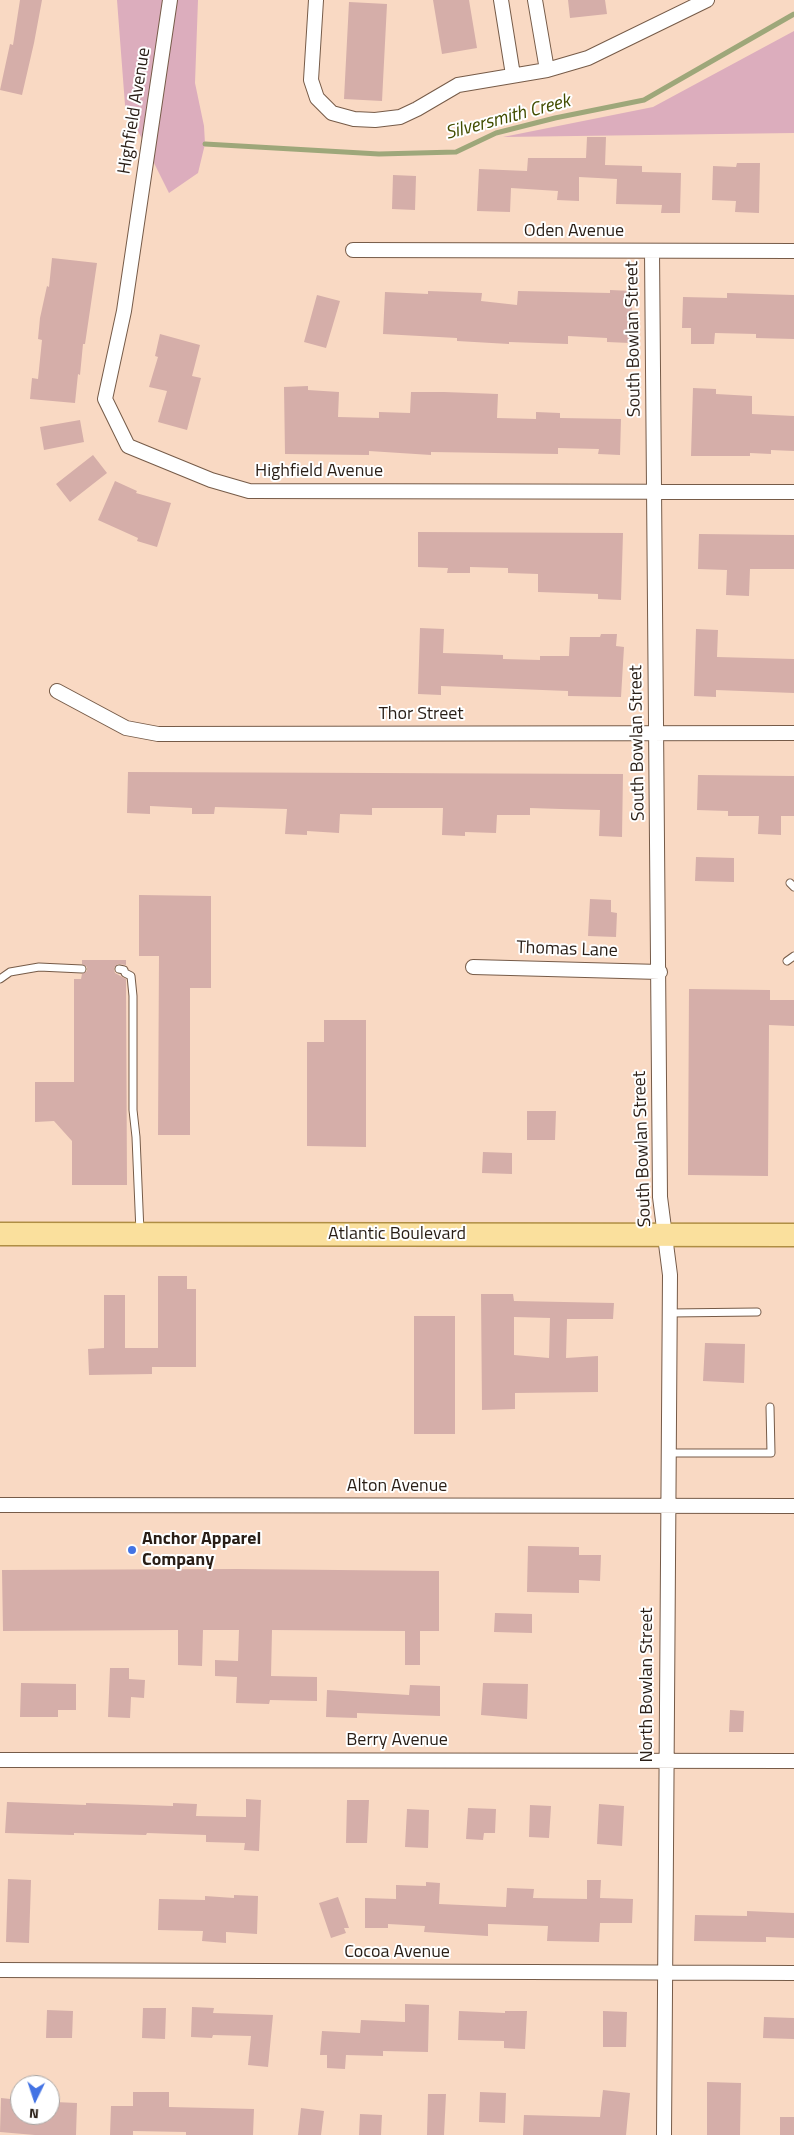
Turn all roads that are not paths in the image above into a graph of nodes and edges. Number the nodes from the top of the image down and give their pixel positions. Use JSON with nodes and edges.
{"nodes":[{"id":1,"x":170,"y":0,"type":"edge"},
{"id":2,"x":316,"y":0,"type":"edge"},
{"id":3,"x":502,"y":0,"type":"edge"},
{"id":4,"x":535,"y":0,"type":"edge"},
{"id":5,"x":707,"y":0,"type":"edge"},
{"id":6,"x":547,"y":70,"type":"junction"},
{"id":7,"x":513,"y":75,"type":"junction"},
{"id":8,"x":353,"y":250,"type":"dead end"},
{"id":9,"x":652,"y":251,"type":"junction"},
{"id":10,"x":794,"y":251,"type":"edge"},
{"id":11,"x":655,"y":492,"type":"junction"},
{"id":12,"x":794,"y":492,"type":"edge"},
{"id":13,"x":57,"y":691,"type":"dead end"},
{"id":14,"x":656,"y":733,"type":"junction"},
{"id":15,"x":794,"y":733,"type":"edge"},
{"id":16,"x":794,"y":956,"type":"edge"},
{"id":17,"x":787,"y":961,"type":"dead end"},
{"id":18,"x":473,"y":967,"type":"dead end"},
{"id":19,"x":119,"y":968,"type":"dead end"},
{"id":20,"x":82,"y":970,"type":"dead end"},
{"id":21,"x":660,"y":972,"type":"junction"},
{"id":22,"x":0,"y":979,"type":"edge"},
{"id":23,"x":0,"y":1234,"type":"edge"},
{"id":24,"x":140,"y":1234,"type":"junction"},
{"id":25,"x":665,"y":1235,"type":"junction"},
{"id":26,"x":794,"y":1235,"type":"edge"},
{"id":27,"x":670,"y":1312,"type":"junction"},
{"id":28,"x":757,"y":1312,"type":"dead end"},
{"id":29,"x":770,"y":1407,"type":"dead end"},
{"id":30,"x":668,"y":1453,"type":"junction"},
{"id":31,"x":0,"y":1504,"type":"edge"},
{"id":32,"x":668,"y":1506,"type":"junction"},
{"id":33,"x":794,"y":1506,"type":"edge"},
{"id":34,"x":0,"y":1760,"type":"edge"},
{"id":35,"x":667,"y":1760,"type":"junction"},
{"id":36,"x":794,"y":1761,"type":"edge"},
{"id":37,"x":0,"y":1970,"type":"edge"},
{"id":38,"x":665,"y":1973,"type":"junction"},
{"id":39,"x":794,"y":1973,"type":"edge"},
{"id":40,"x":664,"y":2135,"type":"edge"}],
"edges":[{"from":1,"to":11,"type":"street","name":"Highfield Avenue"},
{"from":2,"to":7,"type":"street"},
{"from":3,"to":7,"type":"street"},
{"from":4,"to":6,"type":"street"},
{"from":5,"to":6,"type":"street"},
{"from":6,"to":7,"type":"street"},
{"from":8,"to":9,"type":"street","name":"Oden Avenue"},
{"from":9,"to":10,"type":"street","name":"Oden Avenue"},
{"from":9,"to":11,"type":"street","name":"South Bowlan Street"},
{"from":11,"to":12,"type":"street","name":"Highfield Avenue"},
{"from":11,"to":14,"type":"street","name":"South Bowlan Street"},
{"from":13,"to":14,"type":"street","name":"Thor Street"},
{"from":14,"to":15,"type":"street","name":"Thor Street"},
{"from":14,"to":21,"type":"street","name":"South Bowlan Street"},
{"from":16,"to":17,"type":"lane"},
{"from":18,"to":21,"type":"street","name":"Thomas Lane"},
{"from":19,"to":24,"type":"lane"},
{"from":20,"to":22,"type":"lane"},
{"from":21,"to":25,"type":"street","name":"South Bowlan Street"},
{"from":23,"to":24,"type":"main road","name":"Atlantic Boulevard"},
{"from":24,"to":25,"type":"main road","name":"Atlantic Boulevard"},
{"from":25,"to":26,"type":"main road","name":"Atlantic Boulevard"},
{"from":25,"to":27,"type":"street","name":"North Bowlan Street"},
{"from":27,"to":28,"type":"lane"},
{"from":27,"to":30,"type":"street","name":"North Bowlan Street"},
{"from":29,"to":30,"type":"lane"},
{"from":30,"to":32,"type":"street","name":"North Bowlan Street"},
{"from":31,"to":32,"type":"street","name":"Alton Avenue"},
{"from":32,"to":33,"type":"street","name":"Alton Avenue"},
{"from":32,"to":35,"type":"street","name":"North Bowlan Street"},
{"from":34,"to":35,"type":"street","name":"Berry Avenue"},
{"from":35,"to":36,"type":"street","name":"Berry Avenue"},
{"from":35,"to":38,"type":"street","name":"North Bowlan Street"},
{"from":37,"to":38,"type":"street","name":"Cocoa Avenue"},
{"from":38,"to":39,"type":"street","name":"Cocoa Avenue"},
{"from":38,"to":40,"type":"street","name":"North Bowlan Street"}]}
